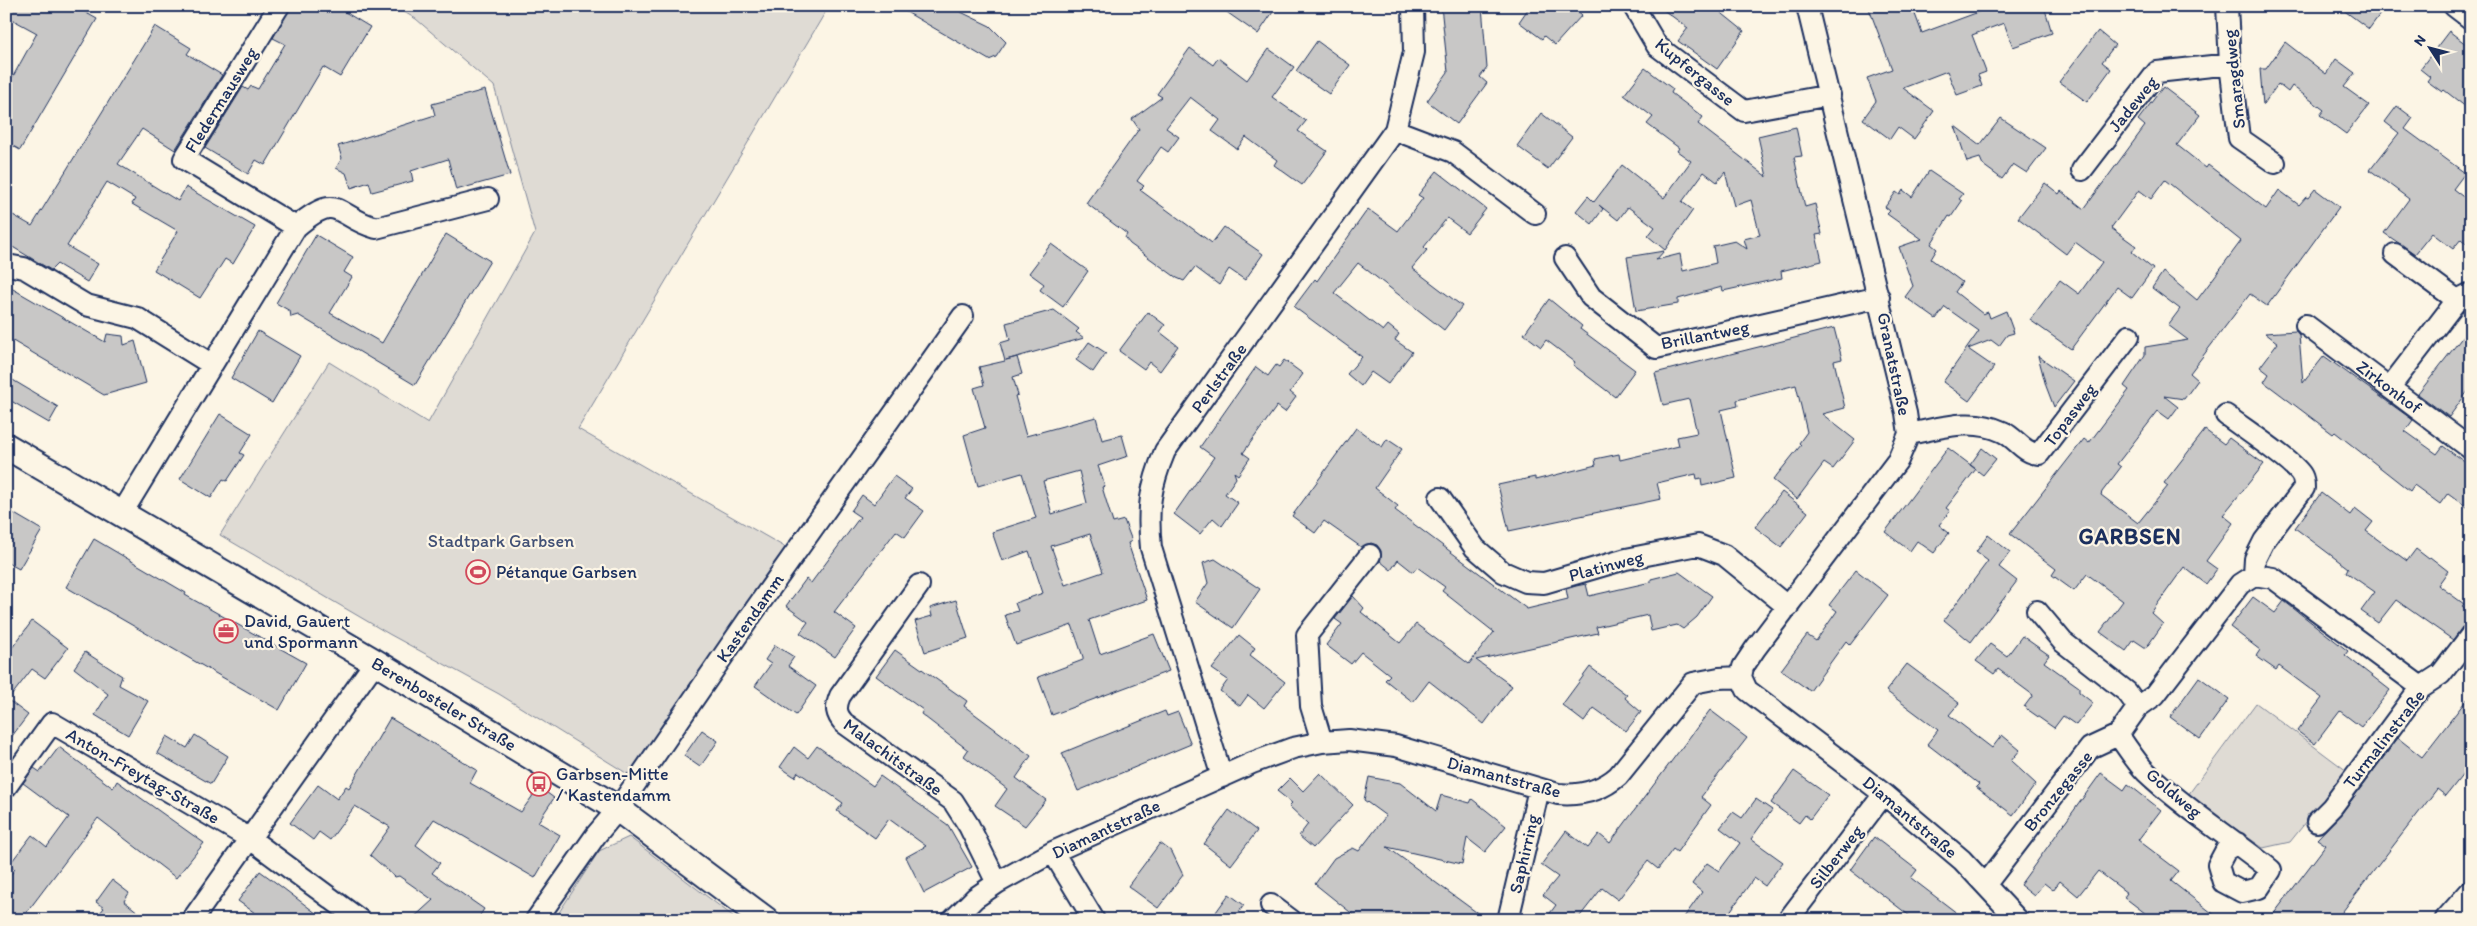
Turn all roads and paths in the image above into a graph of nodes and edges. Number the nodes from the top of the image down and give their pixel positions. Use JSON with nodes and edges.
{"nodes":[{"id":1,"x":279,"y":6,"type":"edge"},
{"id":2,"x":1412,"y":6,"type":"edge"},
{"id":3,"x":1807,"y":6,"type":"edge"},
{"id":4,"x":2227,"y":6,"type":"edge"},
{"id":5,"x":2454,"y":6,"type":"edge"},
{"id":6,"x":1634,"y":7,"type":"edge"},
{"id":7,"x":2471,"y":19,"type":"edge"},
{"id":8,"x":2230,"y":64,"type":"junction"},
{"id":9,"x":1830,"y":94,"type":"junction"},
{"id":10,"x":1395,"y":130,"type":"junction"},
{"id":11,"x":2275,"y":163,"type":"dead end"},
{"id":12,"x":2082,"y":170,"type":"dead end"},
{"id":13,"x":488,"y":199,"type":"dead end"},
{"id":14,"x":1535,"y":214,"type":"dead end"},
{"id":15,"x":296,"y":227,"type":"junction"},
{"id":16,"x":2395,"y":254,"type":"dead end"},
{"id":17,"x":1565,"y":258,"type":"dead end"},
{"id":18,"x":7,"y":265,"type":"edge"},
{"id":19,"x":2464,"y":296,"type":"edge"},
{"id":20,"x":1879,"y":297,"type":"junction"},
{"id":21,"x":963,"y":316,"type":"dead end"},
{"id":22,"x":2306,"y":326,"type":"dead end"},
{"id":23,"x":2129,"y":336,"type":"dead end"},
{"id":24,"x":211,"y":364,"type":"junction"},
{"id":25,"x":2390,"y":387,"type":"junction"},
{"id":26,"x":2226,"y":415,"type":"dead end"},
{"id":27,"x":1909,"y":434,"type":"junction"},
{"id":28,"x":6,"y":446,"type":"edge"},
{"id":29,"x":2471,"y":448,"type":"edge"},
{"id":30,"x":1440,"y":498,"type":"dead end"},
{"id":31,"x":122,"y":513,"type":"junction"},
{"id":32,"x":1370,"y":555,"type":"dead end"},
{"id":33,"x":2254,"y":575,"type":"junction"},
{"id":34,"x":919,"y":585,"type":"dead end"},
{"id":35,"x":1788,"y":607,"type":"junction"},
{"id":36,"x":2037,"y":610,"type":"dead end"},
{"id":37,"x":2471,"y":635,"type":"edge"},
{"id":38,"x":375,"y":662,"type":"junction"},
{"id":39,"x":1741,"y":677,"type":"junction"},
{"id":40,"x":2422,"y":687,"type":"junction"},
{"id":41,"x":2138,"y":707,"type":"junction"},
{"id":42,"x":2118,"y":735,"type":"junction"},
{"id":43,"x":1322,"y":742,"type":"junction"},
{"id":44,"x":1222,"y":777,"type":"junction"},
{"id":45,"x":6,"y":787,"type":"edge"},
{"id":46,"x":1539,"y":789,"type":"junction"},
{"id":47,"x":1884,"y":794,"type":"junction"},
{"id":48,"x":618,"y":810,"type":"junction"},
{"id":49,"x":2317,"y":822,"type":"dead end"},
{"id":50,"x":250,"y":838,"type":"junction"},
{"id":51,"x":2237,"y":843,"type":"dead end"},
{"id":52,"x":1053,"y":852,"type":"junction"},
{"id":53,"x":997,"y":882,"type":"junction"},
{"id":54,"x":1986,"y":884,"type":"junction"},
{"id":55,"x":2471,"y":894,"type":"edge"},
{"id":56,"x":1271,"y":905,"type":"dead end"},
{"id":57,"x":192,"y":920,"type":"edge"},
{"id":58,"x":360,"y":920,"type":"edge"},
{"id":59,"x":536,"y":920,"type":"edge"},
{"id":60,"x":766,"y":920,"type":"edge"},
{"id":61,"x":953,"y":920,"type":"edge"},
{"id":62,"x":1094,"y":920,"type":"edge"},
{"id":63,"x":1291,"y":920,"type":"edge"},
{"id":64,"x":1508,"y":920,"type":"edge"},
{"id":65,"x":1788,"y":920,"type":"edge"},
{"id":66,"x":2018,"y":920,"type":"edge"},
{"id":67,"x":2448,"y":920,"type":"edge"}],
"edges":[{"from":1,"to":15,"type":"street","name":"Fledermausweg"},
{"from":2,"to":10,"type":"street","name":"Perlstraße"},
{"from":3,"to":9,"type":"street","name":"Granatstraße"},
{"from":4,"to":8,"type":"street","name":"Smaragdweg"},
{"from":5,"to":7,"type":"street"},
{"from":6,"to":9,"type":"street","name":"Kupfergasse"},
{"from":8,"to":11,"type":"street","name":"Smaragdweg"},
{"from":8,"to":12,"type":"street","name":"Jadeweg"},
{"from":9,"to":20,"type":"street","name":"Granatstraße"},
{"from":10,"to":14,"type":"street"},
{"from":10,"to":44,"type":"street","name":"Perlstraße"},
{"from":13,"to":15,"type":"street"},
{"from":15,"to":24,"type":"street"},
{"from":16,"to":19,"type":"street"},
{"from":17,"to":20,"type":"street","name":"Brillantweg"},
{"from":18,"to":24,"type":"street"},
{"from":19,"to":25,"type":"street"},
{"from":20,"to":27,"type":"street","name":"Granatstraße"},
{"from":21,"to":48,"type":"street","name":"Kastendamm"},
{"from":22,"to":25,"type":"street","name":"Zirkonhof"},
{"from":23,"to":27,"type":"street","name":"Topasweg"},
{"from":24,"to":31,"type":"street"},
{"from":25,"to":29,"type":"street","name":"Zirkonhof"},
{"from":26,"to":33,"type":"street"},
{"from":27,"to":35,"type":"street","name":"Granatstraße"},
{"from":28,"to":31,"type":"street","name":"Berenbosteler Straße"},
{"from":30,"to":35,"type":"street","name":"Platinweg"},
{"from":31,"to":38,"type":"street","name":"Berenbosteler Straße"},
{"from":32,"to":43,"type":"street"},
{"from":33,"to":40,"type":"street"},
{"from":33,"to":41,"type":"street","name":"Bronzegasse"},
{"from":34,"to":53,"type":"street","name":"Malachitstraße"},
{"from":35,"to":39,"type":"street","name":"Granatstraße"},
{"from":36,"to":41,"type":"street"},
{"from":37,"to":40,"type":"street","name":"Turmalinstraße"},
{"from":38,"to":48,"type":"street","name":"Berenbosteler Straße"},
{"from":38,"to":50,"type":"street"},
{"from":39,"to":46,"type":"street","name":"Diamantstraße"},
{"from":39,"to":47,"type":"street","name":"Diamantstraße"},
{"from":40,"to":49,"type":"street","name":"Turmalinstraße"},
{"from":41,"to":42,"type":"street","name":"Bronzegasse"},
{"from":42,"to":51,"type":"street","name":"Goldweg"},
{"from":42,"to":54,"type":"street","name":"Bronzegasse"},
{"from":43,"to":44,"type":"street","name":"Diamantstraße"},
{"from":43,"to":46,"type":"street","name":"Diamantstraße"},
{"from":44,"to":52,"type":"street","name":"Diamantstraße"},
{"from":45,"to":50,"type":"street","name":"Anton-Freytag-Straße"},
{"from":46,"to":64,"type":"street","name":"Saphirring"},
{"from":47,"to":54,"type":"street","name":"Diamantstraße"},
{"from":47,"to":65,"type":"street","name":"Silberweg"},
{"from":48,"to":59,"type":"street","name":"Kastendamm"},
{"from":48,"to":60,"type":"street","name":"Berenbosteler Straße"},
{"from":50,"to":57,"type":"street"},
{"from":50,"to":58,"type":"street","name":"Anton-Freytag-Straße"},
{"from":52,"to":53,"type":"street","name":"Diamantstraße"},
{"from":52,"to":62,"type":"street"},
{"from":53,"to":61,"type":"street","name":"Diamantstraße"},
{"from":54,"to":66,"type":"street","name":"Diamantstraße"},
{"from":55,"to":67,"type":"street"},
{"from":56,"to":63,"type":"street"}]}
